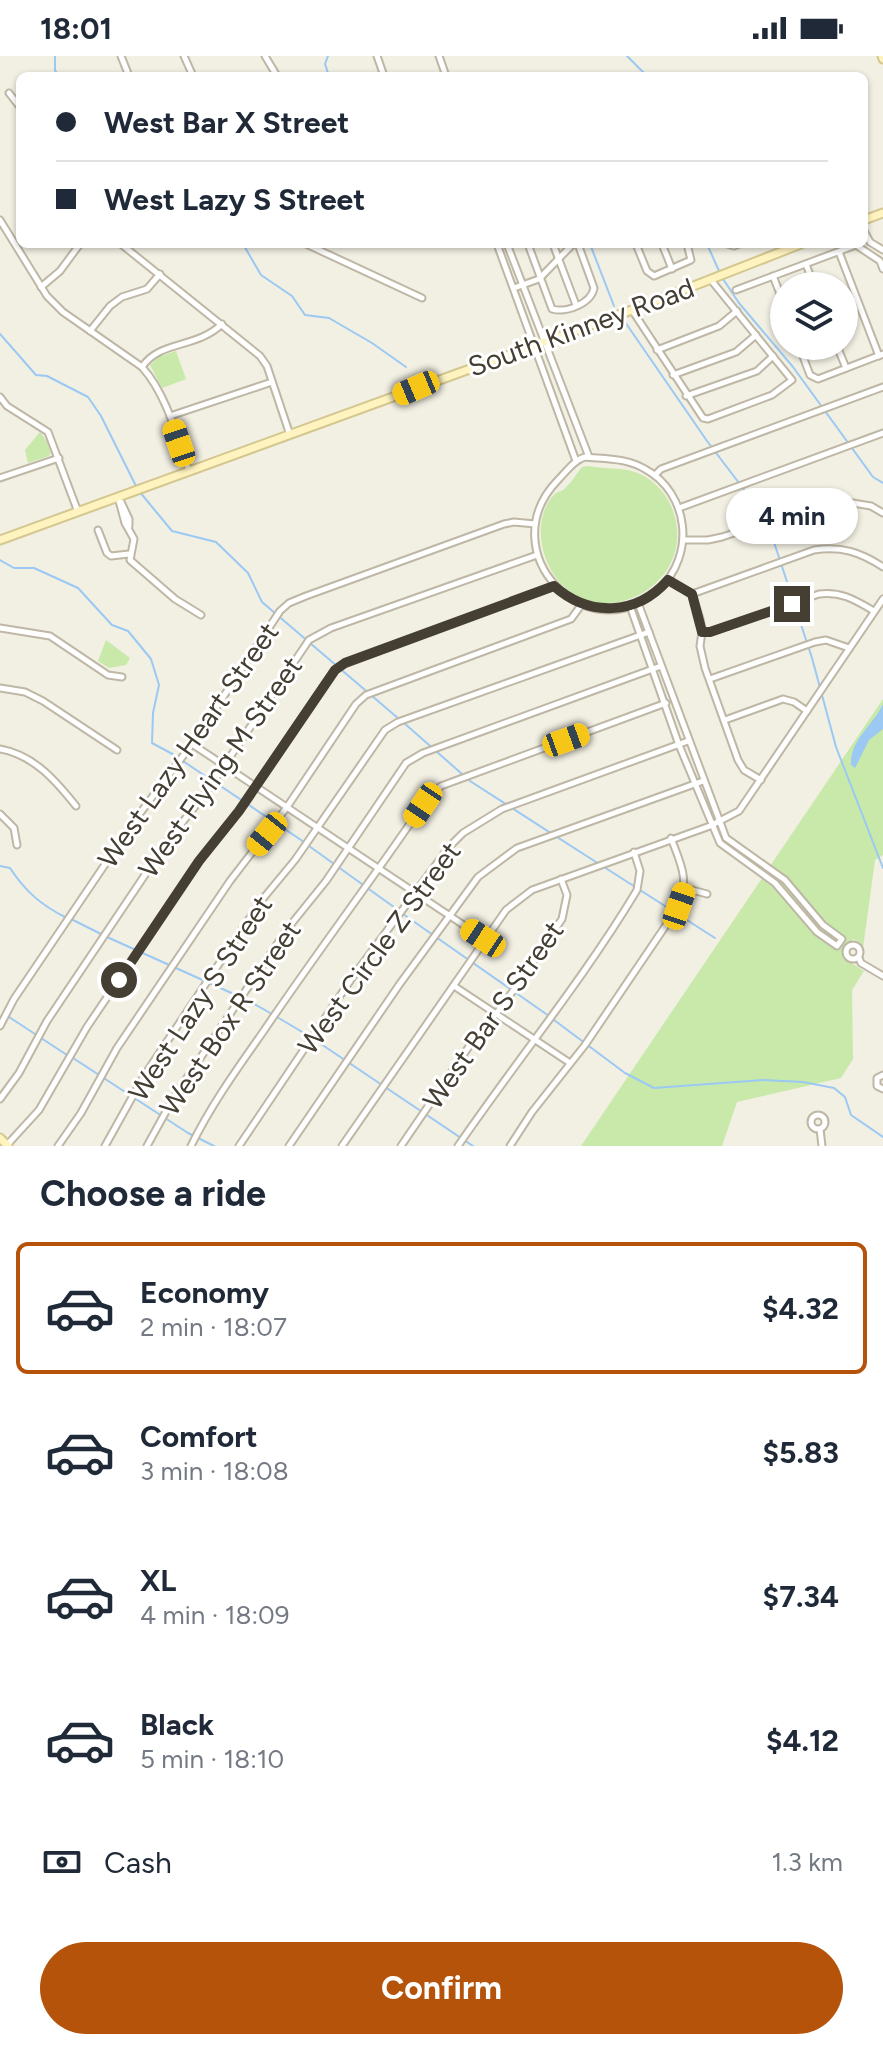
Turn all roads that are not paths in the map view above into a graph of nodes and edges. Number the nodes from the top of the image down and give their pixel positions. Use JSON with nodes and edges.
{"nodes":[{"id":1,"x":9,"y":93,"type":"dead end"},
{"id":2,"x":16,"y":102,"type":"edge"},
{"id":3,"x":0,"y":220,"type":"edge"},
{"id":4,"x":16,"y":246,"type":"edge"},
{"id":5,"x":17,"y":248,"type":"edge"},
{"id":6,"x":77,"y":248,"type":"edge"},
{"id":7,"x":126,"y":248,"type":"edge"},
{"id":8,"x":315,"y":248,"type":"edge"},
{"id":9,"x":499,"y":248,"type":"edge"},
{"id":10,"x":509,"y":248,"type":"edge"},
{"id":11,"x":529,"y":248,"type":"edge"},
{"id":12,"x":555,"y":248,"type":"edge"},
{"id":13,"x":571,"y":248,"type":"edge"},
{"id":14,"x":578,"y":248,"type":"edge"},
{"id":15,"x":638,"y":248,"type":"edge"},
{"id":16,"x":664,"y":248,"type":"edge"},
{"id":17,"x":688,"y":248,"type":"edge"},
{"id":18,"x":791,"y":248,"type":"edge"},
{"id":19,"x":849,"y":248,"type":"edge"},
{"id":20,"x":860,"y":248,"type":"edge"},
{"id":21,"x":839,"y":252,"type":"junction"},
{"id":22,"x":559,"y":259,"type":"junction"},
{"id":23,"x":806,"y":264,"type":"junction"},
{"id":24,"x":672,"y":269,"type":"junction"},
{"id":25,"x":883,"y":269,"type":"edge"},
{"id":26,"x":784,"y":272,"type":"edge"},
{"id":27,"x":809,"y":272,"type":"edge"},
{"id":28,"x":160,"y":274,"type":"junction"},
{"id":29,"x":770,"y":277,"type":"edge"},
{"id":30,"x":539,"y":279,"type":"junction"},
{"id":31,"x":711,"y":279,"type":"junction"},
{"id":32,"x":523,"y":285,"type":"junction"},
{"id":33,"x":41,"y":287,"type":"junction"},
{"id":34,"x":514,"y":288,"type":"junction"},
{"id":35,"x":736,"y":290,"type":"dead end"},
{"id":36,"x":422,"y":298,"type":"dead end"},
{"id":37,"x":576,"y":305,"type":"junction"},
{"id":38,"x":632,"y":310,"type":"junction"},
{"id":39,"x":737,"y":311,"type":"junction"},
{"id":40,"x":222,"y":324,"type":"junction"},
{"id":41,"x":90,"y":331,"type":"junction"},
{"id":42,"x":756,"y":335,"type":"junction"},
{"id":43,"x":540,"y":342,"type":"junction"},
{"id":44,"x":657,"y":350,"type":"junction"},
{"id":45,"x":770,"y":352,"type":"edge"},
{"id":46,"x":881,"y":355,"type":"edge"},
{"id":47,"x":770,"y":359,"type":"edge"},
{"id":48,"x":776,"y":360,"type":"edge"},
{"id":49,"x":805,"y":360,"type":"edge"},
{"id":50,"x":843,"y":360,"type":"edge"},
{"id":51,"x":142,"y":367,"type":"junction"},
{"id":52,"x":846,"y":368,"type":"junction"},
{"id":53,"x":673,"y":375,"type":"junction"},
{"id":54,"x":272,"y":382,"type":"junction"},
{"id":55,"x":883,"y":387,"type":"edge"},
{"id":56,"x":686,"y":396,"type":"junction"},
{"id":57,"x":0,"y":397,"type":"edge"},
{"id":58,"x":170,"y":416,"type":"junction"},
{"id":59,"x":881,"y":434,"type":"edge"},
{"id":60,"x":290,"y":435,"type":"junction"},
{"id":61,"x":883,"y":442,"type":"edge"},
{"id":62,"x":589,"y":457,"type":"junction"},
{"id":63,"x":59,"y":458,"type":"junction"},
{"id":64,"x":576,"y":461,"type":"junction"},
{"id":65,"x":189,"y":471,"type":"junction"},
{"id":66,"x":655,"y":475,"type":"junction"},
{"id":67,"x":0,"y":478,"type":"edge"},
{"id":68,"x":118,"y":497,"type":"junction"},
{"id":69,"x":679,"y":508,"type":"junction"},
{"id":70,"x":78,"y":512,"type":"junction"},
{"id":71,"x":883,"y":513,"type":"edge"},
{"id":72,"x":535,"y":524,"type":"junction"},
{"id":73,"x":98,"y":530,"type":"dead end"},
{"id":74,"x":0,"y":540,"type":"edge"},
{"id":75,"x":683,"y":540,"type":"junction"},
{"id":76,"x":129,"y":554,"type":"junction"},
{"id":77,"x":537,"y":555,"type":"junction"},
{"id":78,"x":883,"y":567,"type":"edge"},
{"id":79,"x":668,"y":580,"type":"junction"},
{"id":80,"x":554,"y":586,"type":"junction"},
{"id":81,"x":692,"y":594,"type":"junction"},
{"id":82,"x":883,"y":599,"type":"edge"},
{"id":83,"x":638,"y":603,"type":"junction"},
{"id":84,"x":582,"y":604,"type":"junction"},
{"id":85,"x":630,"y":606,"type":"junction"},
{"id":86,"x":874,"y":611,"type":"junction"},
{"id":87,"x":201,"y":615,"type":"dead end"},
{"id":88,"x":0,"y":628,"type":"edge"},
{"id":89,"x":649,"y":632,"type":"junction"},
{"id":90,"x":702,"y":632,"type":"junction"},
{"id":91,"x":640,"y":635,"type":"junction"},
{"id":92,"x":850,"y":648,"type":"junction"},
{"id":93,"x":661,"y":666,"type":"junction"},
{"id":94,"x":653,"y":670,"type":"junction"},
{"id":95,"x":122,"y":677,"type":"dead end"},
{"id":96,"x":710,"y":679,"type":"junction"},
{"id":97,"x":0,"y":688,"type":"edge"},
{"id":98,"x":673,"y":701,"type":"junction"},
{"id":99,"x":665,"y":703,"type":"junction"},
{"id":100,"x":807,"y":711,"type":"junction"},
{"id":101,"x":725,"y":720,"type":"junction"},
{"id":102,"x":688,"y":741,"type":"junction"},
{"id":103,"x":192,"y":744,"type":"junction"},
{"id":104,"x":679,"y":745,"type":"junction"},
{"id":105,"x":0,"y":749,"type":"edge"},
{"id":106,"x":117,"y":750,"type":"dead end"},
{"id":107,"x":225,"y":765,"type":"junction"},
{"id":108,"x":761,"y":780,"type":"junction"},
{"id":109,"x":703,"y":781,"type":"junction"},
{"id":110,"x":694,"y":784,"type":"junction"},
{"id":111,"x":256,"y":786,"type":"junction"},
{"id":112,"x":76,"y":806,"type":"dead end"},
{"id":113,"x":287,"y":807,"type":"junction"},
{"id":114,"x":0,"y":814,"type":"edge"},
{"id":115,"x":719,"y":822,"type":"junction"},
{"id":116,"x":710,"y":826,"type":"junction"},
{"id":117,"x":318,"y":828,"type":"junction"},
{"id":118,"x":671,"y":838,"type":"junction"},
{"id":119,"x":17,"y":845,"type":"dead end"},
{"id":120,"x":349,"y":848,"type":"junction"},
{"id":121,"x":634,"y":852,"type":"junction"},
{"id":122,"x":759,"y":861,"type":"junction"},
{"id":123,"x":380,"y":869,"type":"junction"},
{"id":124,"x":754,"y":869,"type":"junction"},
{"id":125,"x":561,"y":879,"type":"junction"},
{"id":126,"x":685,"y":888,"type":"junction"},
{"id":127,"x":794,"y":891,"type":"junction"},
{"id":128,"x":416,"y":893,"type":"junction"},
{"id":129,"x":707,"y":894,"type":"dead end"},
{"id":130,"x":787,"y":897,"type":"junction"},
{"id":131,"x":809,"y":909,"type":"junction"},
{"id":132,"x":802,"y":915,"type":"junction"},
{"id":133,"x":449,"y":916,"type":"junction"},
{"id":134,"x":486,"y":940,"type":"junction"},
{"id":135,"x":859,"y":957,"type":"dead end"},
{"id":136,"x":883,"y":976,"type":"edge"},
{"id":137,"x":454,"y":986,"type":"junction"},
{"id":138,"x":495,"y":1014,"type":"junction"},
{"id":139,"x":0,"y":1026,"type":"edge"},
{"id":140,"x":536,"y":1041,"type":"junction"},
{"id":141,"x":570,"y":1063,"type":"junction"},
{"id":142,"x":883,"y":1075,"type":"edge"},
{"id":143,"x":883,"y":1089,"type":"edge"},
{"id":144,"x":0,"y":1099,"type":"edge"},
{"id":145,"x":820,"y":1129,"type":"dead end"},
{"id":146,"x":0,"y":1138,"type":"edge"},
{"id":147,"x":7,"y":1146,"type":"edge"},
{"id":148,"x":58,"y":1146,"type":"edge"},
{"id":149,"x":105,"y":1146,"type":"edge"},
{"id":150,"x":147,"y":1146,"type":"edge"},
{"id":151,"x":191,"y":1146,"type":"edge"},
{"id":152,"x":239,"y":1146,"type":"edge"},
{"id":153,"x":289,"y":1146,"type":"edge"},
{"id":154,"x":342,"y":1146,"type":"edge"},
{"id":155,"x":401,"y":1146,"type":"edge"},
{"id":156,"x":458,"y":1146,"type":"edge"},
{"id":157,"x":510,"y":1146,"type":"edge"},
{"id":158,"x":822,"y":1146,"type":"edge"}],
"edges":[{"from":1,"to":2,"type":"street"},
{"from":3,"to":4,"type":"street"},
{"from":5,"to":33,"type":"street"},
{"from":6,"to":33,"type":"street"},
{"from":7,"to":28,"type":"street"},
{"from":8,"to":36,"type":"street"},
{"from":9,"to":34,"type":"street"},
{"from":10,"to":32,"type":"street"},
{"from":11,"to":30,"type":"street"},
{"from":12,"to":22,"type":"street"},
{"from":13,"to":22,"type":"street"},
{"from":14,"to":37,"type":"street"},
{"from":15,"to":24,"type":"street"},
{"from":16,"to":24,"type":"street"},
{"from":17,"to":24,"type":"street"},
{"from":18,"to":31,"type":"main road","name":"South Kinney Road"},
{"from":19,"to":21,"type":"street"},
{"from":20,"to":25,"type":"street"},
{"from":21,"to":23,"type":"street"},
{"from":21,"to":46,"type":"street"},
{"from":22,"to":30,"type":"street"},
{"from":22,"to":37,"type":"street"},
{"from":23,"to":26,"type":"street"},
{"from":23,"to":27,"type":"street"},
{"from":28,"to":40,"type":"street"},
{"from":28,"to":41,"type":"street"},
{"from":29,"to":35,"type":"street"},
{"from":30,"to":32,"type":"street"},
{"from":30,"to":37,"type":"street"},
{"from":31,"to":38,"type":"main road","name":"South Kinney Road"},
{"from":31,"to":39,"type":"street"},
{"from":32,"to":34,"type":"street"},
{"from":32,"to":43,"type":"street"},
{"from":33,"to":41,"type":"street"},
{"from":34,"to":43,"type":"street"},
{"from":38,"to":43,"type":"main road","name":"South Kinney Road"},
{"from":38,"to":44,"type":"street"},
{"from":39,"to":42,"type":"street"},
{"from":39,"to":44,"type":"street"},
{"from":40,"to":51,"type":"street"},
{"from":40,"to":54,"type":"street"},
{"from":41,"to":51,"type":"street"},
{"from":42,"to":45,"type":"street"},
{"from":42,"to":53,"type":"street"},
{"from":43,"to":60,"type":"main road","name":"South Kinney Road"},
{"from":43,"to":62,"type":"street"},
{"from":43,"to":64,"type":"street"},
{"from":44,"to":53,"type":"street"},
{"from":46,"to":52,"type":"street"},
{"from":47,"to":56,"type":"street"},
{"from":48,"to":56,"type":"street"},
{"from":49,"to":52,"type":"street"},
{"from":50,"to":52,"type":"street"},
{"from":51,"to":58,"type":"street"},
{"from":53,"to":56,"type":"street"},
{"from":54,"to":58,"type":"street"},
{"from":54,"to":60,"type":"street"},
{"from":55,"to":66,"type":"street"},
{"from":57,"to":63,"type":"street"},
{"from":58,"to":65,"type":"street"},
{"from":59,"to":61,"type":"street"},
{"from":59,"to":69,"type":"street"},
{"from":60,"to":65,"type":"main road","name":"South Kinney Road"},
{"from":62,"to":64,"type":"street"},
{"from":62,"to":66,"type":"street"},
{"from":63,"to":67,"type":"street"},
{"from":63,"to":70,"type":"street"},
{"from":64,"to":72,"type":"street"},
{"from":65,"to":68,"type":"main road","name":"South Kinney Road"},
{"from":66,"to":69,"type":"street"},
{"from":68,"to":70,"type":"main road","name":"South Kinney Road"},
{"from":68,"to":76,"type":"street"},
{"from":69,"to":75,"type":"street"},
{"from":70,"to":74,"type":"main road","name":"South Kinney Road"},
{"from":71,"to":75,"type":"street"},
{"from":72,"to":77,"type":"street"},
{"from":72,"to":103,"type":"street","name":"West Lazy Heart Street"},
{"from":73,"to":76,"type":"street"},
{"from":75,"to":79,"type":"street"},
{"from":76,"to":87,"type":"street"},
{"from":77,"to":80,"type":"street"},
{"from":77,"to":107,"type":"street","name":"West Flying M Street"},
{"from":78,"to":81,"type":"street"},
{"from":79,"to":81,"type":"street"},
{"from":79,"to":83,"type":"street"},
{"from":80,"to":84,"type":"street"},
{"from":80,"to":111,"type":"street"},
{"from":81,"to":90,"type":"street"},
{"from":82,"to":86,"type":"street"},
{"from":83,"to":85,"type":"street"},
{"from":83,"to":89,"type":"street"},
{"from":84,"to":85,"type":"street"},
{"from":84,"to":113,"type":"street"},
{"from":85,"to":91,"type":"street"},
{"from":86,"to":90,"type":"street"},
{"from":86,"to":92,"type":"street"},
{"from":88,"to":95,"type":"street"},
{"from":89,"to":91,"type":"street","name":"West Lazy S Street"},
{"from":89,"to":93,"type":"street"},
{"from":90,"to":96,"type":"street"},
{"from":91,"to":94,"type":"street"},
{"from":91,"to":117,"type":"street","name":"West Lazy S Street"},
{"from":92,"to":96,"type":"street"},
{"from":92,"to":100,"type":"street"},
{"from":93,"to":94,"type":"street","name":"West Box R Street"},
{"from":93,"to":98,"type":"street"},
{"from":94,"to":99,"type":"street"},
{"from":94,"to":120,"type":"street","name":"West Box R Street"},
{"from":96,"to":101,"type":"street"},
{"from":97,"to":106,"type":"street"},
{"from":98,"to":99,"type":"street"},
{"from":98,"to":102,"type":"street"},
{"from":99,"to":104,"type":"street"},
{"from":99,"to":123,"type":"street"},
{"from":100,"to":101,"type":"street"},
{"from":100,"to":108,"type":"street"},
{"from":101,"to":108,"type":"street"},
{"from":102,"to":104,"type":"street","name":"West Circle Z Street"},
{"from":102,"to":109,"type":"street"},
{"from":103,"to":107,"type":"street"},
{"from":103,"to":139,"type":"street","name":"West Lazy Heart Street"},
{"from":104,"to":110,"type":"street"},
{"from":104,"to":128,"type":"street","name":"West Circle Z Street"},
{"from":105,"to":112,"type":"street"},
{"from":107,"to":111,"type":"street"},
{"from":107,"to":144,"type":"street","name":"West Flying M Street"},
{"from":108,"to":115,"type":"street"},
{"from":109,"to":110,"type":"street"},
{"from":109,"to":115,"type":"street"},
{"from":110,"to":116,"type":"street"},
{"from":110,"to":133,"type":"street"},
{"from":111,"to":113,"type":"street"},
{"from":111,"to":147,"type":"street"},
{"from":113,"to":117,"type":"street"},
{"from":113,"to":148,"type":"street"},
{"from":114,"to":119,"type":"street"},
{"from":115,"to":116,"type":"street"},
{"from":115,"to":122,"type":"street"},
{"from":116,"to":118,"type":"street"},
{"from":116,"to":124,"type":"street"},
{"from":117,"to":120,"type":"street"},
{"from":117,"to":149,"type":"street","name":"West Lazy S Street"},
{"from":118,"to":121,"type":"street"},
{"from":118,"to":126,"type":"street"},
{"from":120,"to":123,"type":"street"},
{"from":120,"to":150,"type":"street","name":"West Box R Street"},
{"from":121,"to":125,"type":"street"},
{"from":121,"to":140,"type":"street"},
{"from":122,"to":124,"type":"street"},
{"from":122,"to":127,"type":"street"},
{"from":123,"to":128,"type":"street"},
{"from":123,"to":151,"type":"street"},
{"from":124,"to":130,"type":"street"},
{"from":125,"to":134,"type":"street"},
{"from":125,"to":138,"type":"street","name":"West Bar S Street"},
{"from":126,"to":129,"type":"street"},
{"from":126,"to":141,"type":"street"},
{"from":127,"to":130,"type":"street"},
{"from":127,"to":131,"type":"street"},
{"from":128,"to":133,"type":"street"},
{"from":128,"to":152,"type":"street","name":"West Circle Z Street"},
{"from":130,"to":132,"type":"street"},
{"from":131,"to":132,"type":"street"},
{"from":131,"to":132,"type":"street"},
{"from":133,"to":134,"type":"street"},
{"from":133,"to":153,"type":"street"},
{"from":134,"to":137,"type":"street"},
{"from":135,"to":136,"type":"street"},
{"from":137,"to":138,"type":"street"},
{"from":137,"to":154,"type":"street"},
{"from":138,"to":140,"type":"street"},
{"from":138,"to":155,"type":"street","name":"West Bar S Street"},
{"from":140,"to":141,"type":"street"},
{"from":140,"to":156,"type":"street"},
{"from":141,"to":157,"type":"street"},
{"from":142,"to":143,"type":"street"},
{"from":145,"to":158,"type":"street"},
{"from":146,"to":147,"type":"main road"}]}
